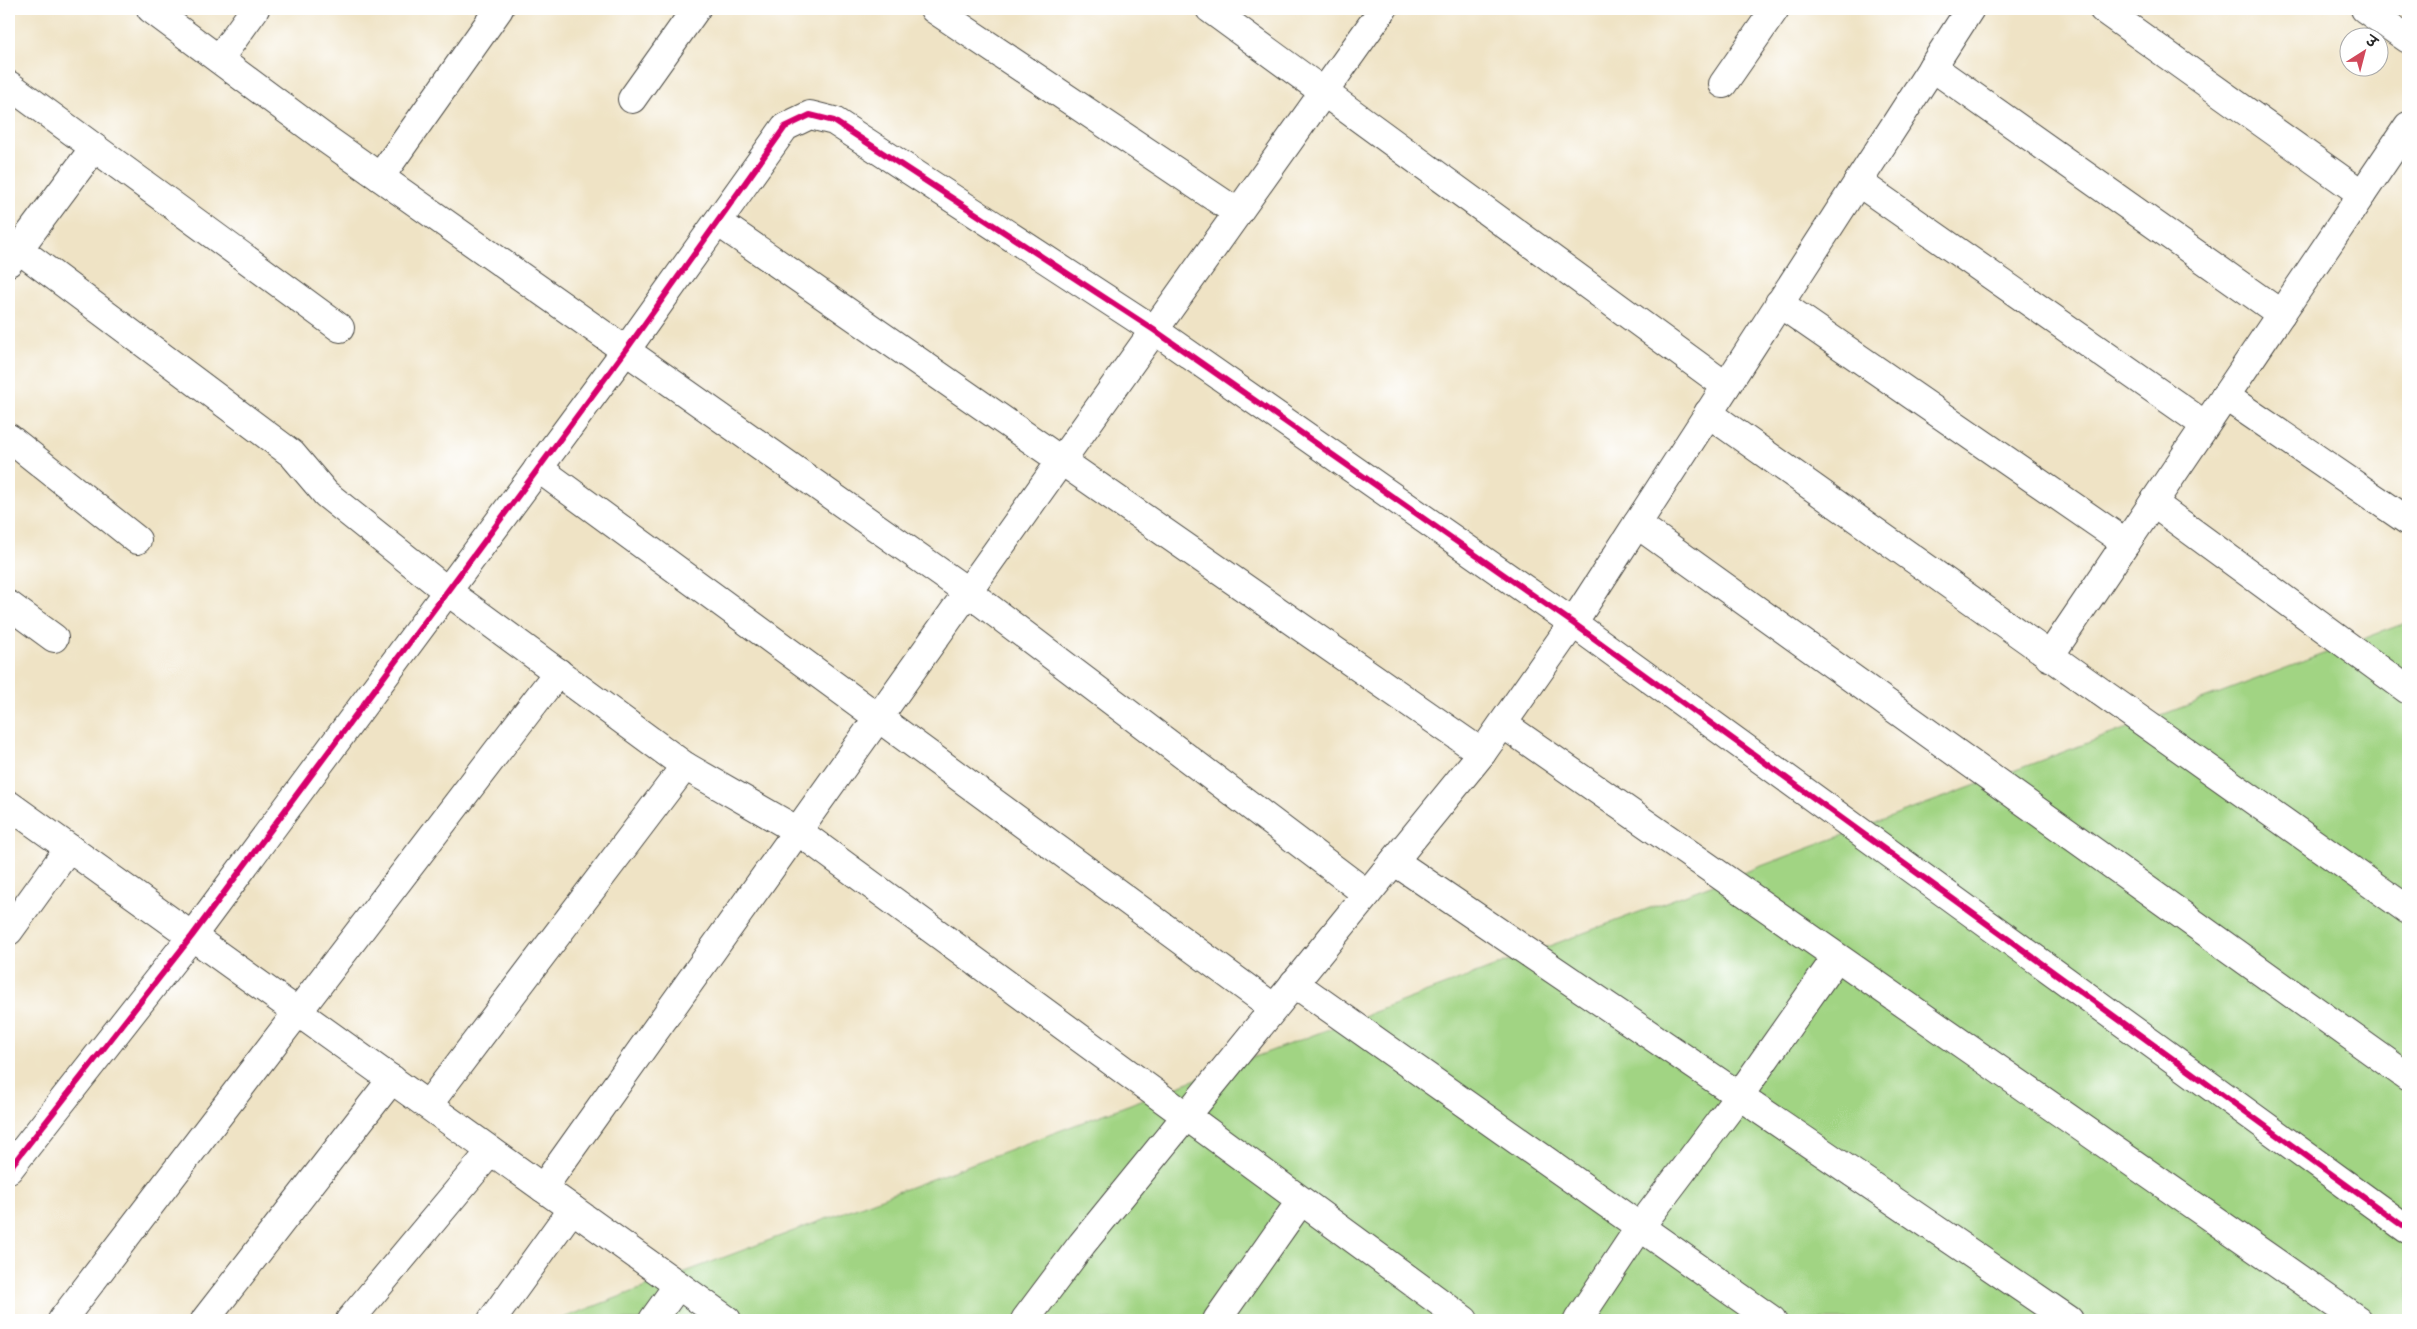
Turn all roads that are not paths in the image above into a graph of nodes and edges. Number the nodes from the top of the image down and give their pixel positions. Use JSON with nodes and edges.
{"nodes":[{"id":1,"x":151,"y":9,"type":"edge"},
{"id":2,"x":255,"y":9,"type":"edge"},
{"id":3,"x":498,"y":9,"type":"edge"},
{"id":4,"x":696,"y":9,"type":"edge"},
{"id":5,"x":934,"y":9,"type":"edge"},
{"id":6,"x":1210,"y":9,"type":"edge"},
{"id":7,"x":1775,"y":9,"type":"edge"},
{"id":8,"x":1970,"y":9,"type":"edge"},
{"id":9,"x":2103,"y":9,"type":"edge"},
{"id":10,"x":2365,"y":9,"type":"edge"},
{"id":11,"x":1377,"y":11,"type":"edge"},
{"id":12,"x":2408,"y":39,"type":"edge"},
{"id":13,"x":219,"y":59,"type":"junction"},
{"id":14,"x":1932,"y":67,"type":"junction"},
{"id":15,"x":1724,"y":84,"type":"dead end"},
{"id":16,"x":9,"y":85,"type":"edge"},
{"id":17,"x":1326,"y":92,"type":"junction"},
{"id":18,"x":632,"y":99,"type":"dead end"},
{"id":19,"x":2408,"y":126,"type":"edge"},
{"id":20,"x":94,"y":148,"type":"junction"},
{"id":21,"x":380,"y":177,"type":"junction"},
{"id":22,"x":1858,"y":182,"type":"junction"},
{"id":23,"x":2362,"y":194,"type":"junction"},
{"id":24,"x":1238,"y":213,"type":"junction"},
{"id":25,"x":718,"y":222,"type":"junction"},
{"id":26,"x":12,"y":251,"type":"edge"},
{"id":27,"x":1779,"y":303,"type":"junction"},
{"id":28,"x":2281,"y":314,"type":"junction"},
{"id":29,"x":340,"y":328,"type":"dead end"},
{"id":30,"x":1154,"y":330,"type":"junction"},
{"id":31,"x":626,"y":350,"type":"junction"},
{"id":32,"x":1726,"y":386,"type":"junction"},
{"id":33,"x":2225,"y":396,"type":"junction"},
{"id":34,"x":1708,"y":414,"type":"junction"},
{"id":35,"x":2205,"y":425,"type":"junction"},
{"id":36,"x":9,"y":438,"type":"edge"},
{"id":37,"x":1062,"y":461,"type":"junction"},
{"id":38,"x":538,"y":468,"type":"junction"},
{"id":39,"x":2153,"y":503,"type":"junction"},
{"id":40,"x":2408,"y":521,"type":"edge"},
{"id":41,"x":1637,"y":524,"type":"junction"},
{"id":42,"x":137,"y":540,"type":"dead end"},
{"id":43,"x":2126,"y":543,"type":"junction"},
{"id":44,"x":447,"y":591,"type":"junction"},
{"id":45,"x":968,"y":592,"type":"junction"},
{"id":46,"x":9,"y":605,"type":"edge"},
{"id":47,"x":1573,"y":623,"type":"junction"},
{"id":48,"x":54,"y":638,"type":"dead end"},
{"id":49,"x":2049,"y":657,"type":"junction"},
{"id":50,"x":558,"y":672,"type":"junction"},
{"id":51,"x":2408,"y":690,"type":"edge"},
{"id":52,"x":878,"y":718,"type":"junction"},
{"id":53,"x":1503,"y":724,"type":"junction"},
{"id":54,"x":1482,"y":753,"type":"junction"},
{"id":55,"x":685,"y":766,"type":"junction"},
{"id":56,"x":9,"y":805,"type":"edge"},
{"id":57,"x":798,"y":831,"type":"junction"},
{"id":58,"x":69,"y":848,"type":"junction"},
{"id":59,"x":1394,"y":861,"type":"junction"},
{"id":60,"x":1367,"y":894,"type":"junction"},
{"id":61,"x":2408,"y":910,"type":"edge"},
{"id":62,"x":9,"y":931,"type":"edge"},
{"id":63,"x":192,"y":936,"type":"junction"},
{"id":64,"x":1836,"y":958,"type":"junction"},
{"id":65,"x":1294,"y":983,"type":"junction"},
{"id":66,"x":1274,"y":1008,"type":"junction"},
{"id":67,"x":298,"y":1012,"type":"junction"},
{"id":68,"x":2408,"y":1077,"type":"edge"},
{"id":69,"x":392,"y":1080,"type":"junction"},
{"id":70,"x":1739,"y":1096,"type":"junction"},
{"id":71,"x":428,"y":1105,"type":"junction"},
{"id":72,"x":1185,"y":1118,"type":"junction"},
{"id":73,"x":491,"y":1151,"type":"junction"},
{"id":74,"x":9,"y":1169,"type":"edge"},
{"id":75,"x":543,"y":1188,"type":"junction"},
{"id":76,"x":1300,"y":1202,"type":"junction"},
{"id":77,"x":572,"y":1209,"type":"junction"},
{"id":78,"x":1640,"y":1227,"type":"junction"},
{"id":79,"x":2407,"y":1229,"type":"dead end"},
{"id":80,"x":678,"y":1285,"type":"junction"},
{"id":81,"x":62,"y":1320,"type":"edge"},
{"id":82,"x":205,"y":1320,"type":"edge"},
{"id":83,"x":350,"y":1320,"type":"edge"},
{"id":84,"x":492,"y":1320,"type":"edge"},
{"id":85,"x":653,"y":1320,"type":"edge"},
{"id":86,"x":727,"y":1320,"type":"edge"},
{"id":87,"x":1024,"y":1320,"type":"edge"},
{"id":88,"x":1217,"y":1320,"type":"edge"},
{"id":89,"x":1464,"y":1320,"type":"edge"},
{"id":90,"x":1578,"y":1320,"type":"edge"},
{"id":91,"x":1772,"y":1320,"type":"edge"},
{"id":92,"x":2069,"y":1320,"type":"edge"},
{"id":93,"x":2358,"y":1320,"type":"edge"}],
"edges":[{"from":1,"to":13,"type":"street"},
{"from":2,"to":13,"type":"street"},
{"from":3,"to":21,"type":"street"},
{"from":4,"to":18,"type":"street"},
{"from":5,"to":24,"type":"street"},
{"from":6,"to":17,"type":"street"},
{"from":7,"to":15,"type":"street"},
{"from":8,"to":14,"type":"street"},
{"from":9,"to":23,"type":"street"},
{"from":10,"to":12,"type":"street"},
{"from":11,"to":17,"type":"street"},
{"from":13,"to":21,"type":"street"},
{"from":14,"to":22,"type":"street"},
{"from":14,"to":28,"type":"street"},
{"from":16,"to":20,"type":"street"},
{"from":17,"to":24,"type":"street"},
{"from":17,"to":32,"type":"street"},
{"from":19,"to":23,"type":"street"},
{"from":20,"to":26,"type":"street"},
{"from":20,"to":29,"type":"street"},
{"from":21,"to":31,"type":"street"},
{"from":22,"to":27,"type":"street"},
{"from":22,"to":35,"type":"street"},
{"from":23,"to":28,"type":"street"},
{"from":24,"to":30,"type":"street"},
{"from":25,"to":30,"type":"street"},
{"from":25,"to":31,"type":"street"},
{"from":25,"to":37,"type":"street"},
{"from":26,"to":44,"type":"street"},
{"from":27,"to":32,"type":"street"},
{"from":27,"to":43,"type":"street"},
{"from":28,"to":33,"type":"street"},
{"from":30,"to":37,"type":"street"},
{"from":30,"to":47,"type":"street"},
{"from":31,"to":38,"type":"street"},
{"from":31,"to":45,"type":"street"},
{"from":32,"to":34,"type":"street"},
{"from":33,"to":35,"type":"street"},
{"from":33,"to":40,"type":"street"},
{"from":34,"to":41,"type":"street"},
{"from":34,"to":49,"type":"street"},
{"from":35,"to":39,"type":"street"},
{"from":36,"to":42,"type":"street"},
{"from":37,"to":45,"type":"street"},
{"from":37,"to":54,"type":"street"},
{"from":38,"to":44,"type":"street"},
{"from":38,"to":52,"type":"street"},
{"from":39,"to":43,"type":"street"},
{"from":39,"to":51,"type":"street"},
{"from":41,"to":47,"type":"street"},
{"from":41,"to":68,"type":"street"},
{"from":43,"to":49,"type":"street"},
{"from":44,"to":50,"type":"street"},
{"from":44,"to":63,"type":"street"},
{"from":45,"to":52,"type":"street"},
{"from":45,"to":60,"type":"street"},
{"from":46,"to":48,"type":"street"},
{"from":47,"to":53,"type":"street"},
{"from":47,"to":79,"type":"street"},
{"from":49,"to":61,"type":"street"},
{"from":50,"to":55,"type":"street"},
{"from":50,"to":67,"type":"street"},
{"from":52,"to":57,"type":"street"},
{"from":52,"to":66,"type":"street"},
{"from":53,"to":54,"type":"street"},
{"from":53,"to":64,"type":"street"},
{"from":54,"to":59,"type":"street"},
{"from":55,"to":57,"type":"street"},
{"from":55,"to":71,"type":"street"},
{"from":56,"to":58,"type":"street"},
{"from":57,"to":72,"type":"street"},
{"from":57,"to":75,"type":"street"},
{"from":58,"to":62,"type":"street"},
{"from":58,"to":63,"type":"street"},
{"from":59,"to":60,"type":"street"},
{"from":59,"to":70,"type":"street"},
{"from":60,"to":65,"type":"street"},
{"from":63,"to":67,"type":"street"},
{"from":63,"to":74,"type":"street"},
{"from":64,"to":70,"type":"street"},
{"from":64,"to":93,"type":"street"},
{"from":65,"to":66,"type":"street"},
{"from":65,"to":78,"type":"street"},
{"from":66,"to":72,"type":"street"},
{"from":67,"to":69,"type":"street"},
{"from":67,"to":81,"type":"street"},
{"from":69,"to":71,"type":"street"},
{"from":69,"to":82,"type":"street"},
{"from":70,"to":78,"type":"street"},
{"from":70,"to":92,"type":"street"},
{"from":71,"to":73,"type":"street"},
{"from":72,"to":76,"type":"street"},
{"from":72,"to":87,"type":"street"},
{"from":73,"to":75,"type":"street"},
{"from":73,"to":83,"type":"street"},
{"from":75,"to":77,"type":"street"},
{"from":76,"to":88,"type":"street"},
{"from":76,"to":89,"type":"street"},
{"from":77,"to":80,"type":"street"},
{"from":77,"to":84,"type":"street"},
{"from":78,"to":90,"type":"street"},
{"from":78,"to":91,"type":"street"},
{"from":80,"to":85,"type":"street"},
{"from":80,"to":86,"type":"street"}]}
